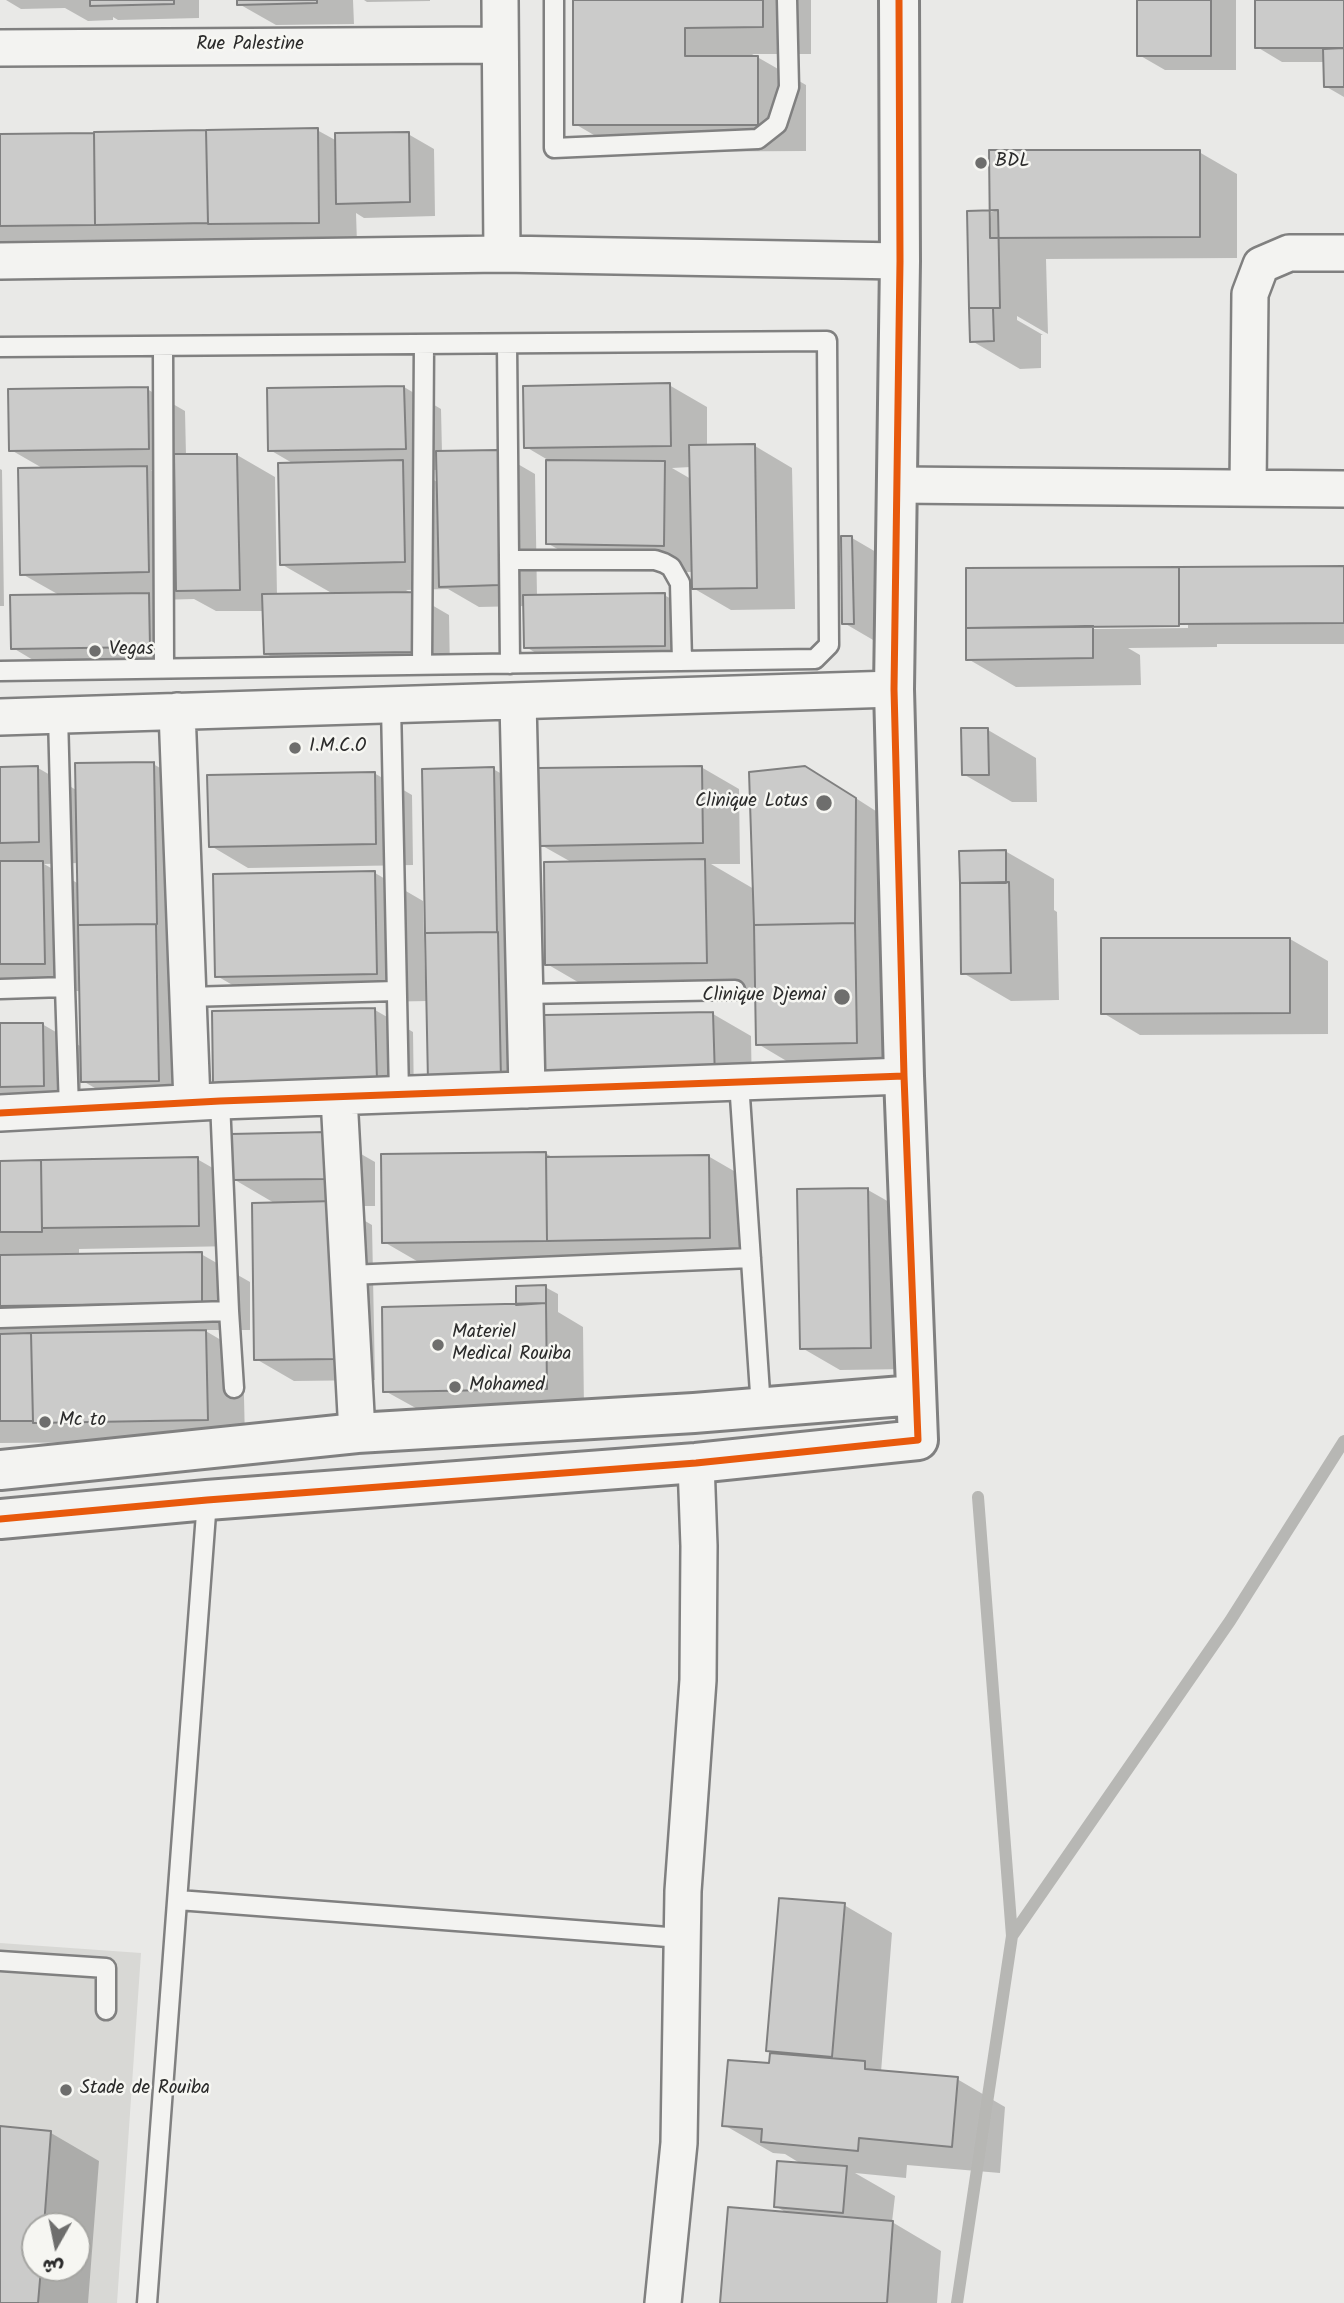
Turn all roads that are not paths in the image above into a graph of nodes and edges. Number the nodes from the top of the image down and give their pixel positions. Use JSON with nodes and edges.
{"nodes":[{"id":1,"x":500,"y":0,"type":"edge"},
{"id":2,"x":554,"y":0,"type":"edge"},
{"id":3,"x":787,"y":0,"type":"edge"},
{"id":4,"x":900,"y":0,"type":"edge"},
{"id":5,"x":499,"y":45,"type":"junction"},
{"id":6,"x":0,"y":48,"type":"edge"},
{"id":7,"x":1344,"y":253,"type":"edge"},
{"id":8,"x":502,"y":254,"type":"junction"},
{"id":9,"x":0,"y":261,"type":"edge"},
{"id":10,"x":900,"y":261,"type":"junction"},
{"id":11,"x":424,"y":344,"type":"junction"},
{"id":12,"x":507,"y":344,"type":"junction"},
{"id":13,"x":163,"y":346,"type":"junction"},
{"id":14,"x":0,"y":347,"type":"edge"},
{"id":15,"x":897,"y":485,"type":"junction"},
{"id":16,"x":1248,"y":488,"type":"junction"},
{"id":17,"x":1344,"y":489,"type":"edge"},
{"id":18,"x":509,"y":560,"type":"junction"},
{"id":19,"x":682,"y":661,"type":"junction"},
{"id":20,"x":510,"y":664,"type":"junction"},
{"id":21,"x":422,"y":665,"type":"junction"},
{"id":22,"x":164,"y":668,"type":"junction"},
{"id":23,"x":0,"y":671,"type":"edge"},
{"id":24,"x":894,"y":689,"type":"junction"},
{"id":25,"x":518,"y":701,"type":"junction"},
{"id":26,"x":391,"y":705,"type":"junction"},
{"id":27,"x":177,"y":711,"type":"junction"},
{"id":28,"x":58,"y":715,"type":"junction"},
{"id":29,"x":0,"y":717,"type":"edge"},
{"id":30,"x":65,"y":987,"type":"junction"},
{"id":31,"x":0,"y":989,"type":"edge"},
{"id":32,"x":735,"y":990,"type":"dead end"},
{"id":33,"x":397,"y":991,"type":"junction"},
{"id":34,"x":524,"y":994,"type":"junction"},
{"id":35,"x":188,"y":997,"type":"junction"},
{"id":36,"x":904,"y":1076,"type":"junction"},
{"id":37,"x":739,"y":1082,"type":"junction"},
{"id":38,"x":527,"y":1090,"type":"junction"},
{"id":39,"x":398,"y":1094,"type":"junction"},
{"id":40,"x":339,"y":1097,"type":"junction"},
{"id":41,"x":206,"y":1102,"type":"junction"},
{"id":42,"x":69,"y":1109,"type":"junction"},
{"id":43,"x":0,"y":1113,"type":"edge"},
{"id":44,"x":751,"y":1258,"type":"junction"},
{"id":45,"x":349,"y":1275,"type":"junction"},
{"id":46,"x":229,"y":1311,"type":"junction"},
{"id":47,"x":0,"y":1318,"type":"edge"},
{"id":48,"x":234,"y":1388,"type":"dead end"},
{"id":49,"x":915,"y":1395,"type":"junction"},
{"id":50,"x":761,"y":1408,"type":"junction"},
{"id":51,"x":357,"y":1433,"type":"junction"},
{"id":52,"x":696,"y":1463,"type":"junction"},
{"id":53,"x":0,"y":1470,"type":"edge"},
{"id":54,"x":207,"y":1500,"type":"junction"},
{"id":55,"x":0,"y":1519,"type":"edge"},
{"id":56,"x":178,"y":1900,"type":"junction"},
{"id":57,"x":681,"y":1938,"type":"junction"},
{"id":58,"x":0,"y":1961,"type":"edge"},
{"id":59,"x":106,"y":2011,"type":"dead end"},
{"id":60,"x":147,"y":2303,"type":"edge"},
{"id":61,"x":663,"y":2303,"type":"edge"}],
"edges":[{"from":1,"to":5,"type":"street"},
{"from":2,"to":3,"type":"lane"},
{"from":4,"to":10,"type":"street"},
{"from":5,"to":6,"type":"street","name":"Rue Palestine"},
{"from":5,"to":8,"type":"street"},
{"from":7,"to":16,"type":"street"},
{"from":8,"to":9,"type":"street"},
{"from":8,"to":10,"type":"street"},
{"from":10,"to":15,"type":"street"},
{"from":11,"to":12,"type":"lane"},
{"from":11,"to":13,"type":"lane"},
{"from":11,"to":21,"type":"lane"},
{"from":12,"to":18,"type":"lane"},
{"from":12,"to":19,"type":"lane"},
{"from":13,"to":14,"type":"lane"},
{"from":13,"to":22,"type":"lane"},
{"from":15,"to":16,"type":"street"},
{"from":15,"to":24,"type":"street"},
{"from":16,"to":17,"type":"street"},
{"from":18,"to":19,"type":"lane"},
{"from":18,"to":20,"type":"lane"},
{"from":19,"to":20,"type":"lane"},
{"from":20,"to":21,"type":"lane"},
{"from":21,"to":22,"type":"lane"},
{"from":22,"to":23,"type":"lane"},
{"from":24,"to":25,"type":"street"},
{"from":24,"to":36,"type":"street"},
{"from":25,"to":26,"type":"street"},
{"from":25,"to":34,"type":"street"},
{"from":26,"to":27,"type":"street"},
{"from":26,"to":33,"type":"lane"},
{"from":27,"to":28,"type":"street"},
{"from":27,"to":35,"type":"street"},
{"from":28,"to":29,"type":"street"},
{"from":28,"to":30,"type":"lane"},
{"from":30,"to":31,"type":"lane"},
{"from":30,"to":42,"type":"lane"},
{"from":32,"to":34,"type":"lane"},
{"from":33,"to":35,"type":"lane"},
{"from":33,"to":39,"type":"lane"},
{"from":34,"to":38,"type":"street"},
{"from":35,"to":41,"type":"street"},
{"from":36,"to":37,"type":"street"},
{"from":36,"to":49,"type":"street"},
{"from":37,"to":38,"type":"street"},
{"from":37,"to":44,"type":"lane"},
{"from":38,"to":39,"type":"street"},
{"from":39,"to":40,"type":"street"},
{"from":40,"to":41,"type":"street"},
{"from":40,"to":45,"type":"street"},
{"from":41,"to":42,"type":"street"},
{"from":41,"to":46,"type":"lane"},
{"from":42,"to":43,"type":"street"},
{"from":44,"to":45,"type":"lane"},
{"from":44,"to":50,"type":"lane"},
{"from":45,"to":51,"type":"street"},
{"from":46,"to":47,"type":"lane"},
{"from":46,"to":48,"type":"lane"},
{"from":49,"to":50,"type":"street"},
{"from":49,"to":52,"type":"street"},
{"from":50,"to":51,"type":"street"},
{"from":51,"to":53,"type":"street"},
{"from":52,"to":54,"type":"street"},
{"from":52,"to":57,"type":"street"},
{"from":54,"to":55,"type":"street"},
{"from":54,"to":56,"type":"lane"},
{"from":56,"to":57,"type":"lane"},
{"from":56,"to":60,"type":"lane"},
{"from":57,"to":61,"type":"street"},
{"from":58,"to":59,"type":"lane"}]}
